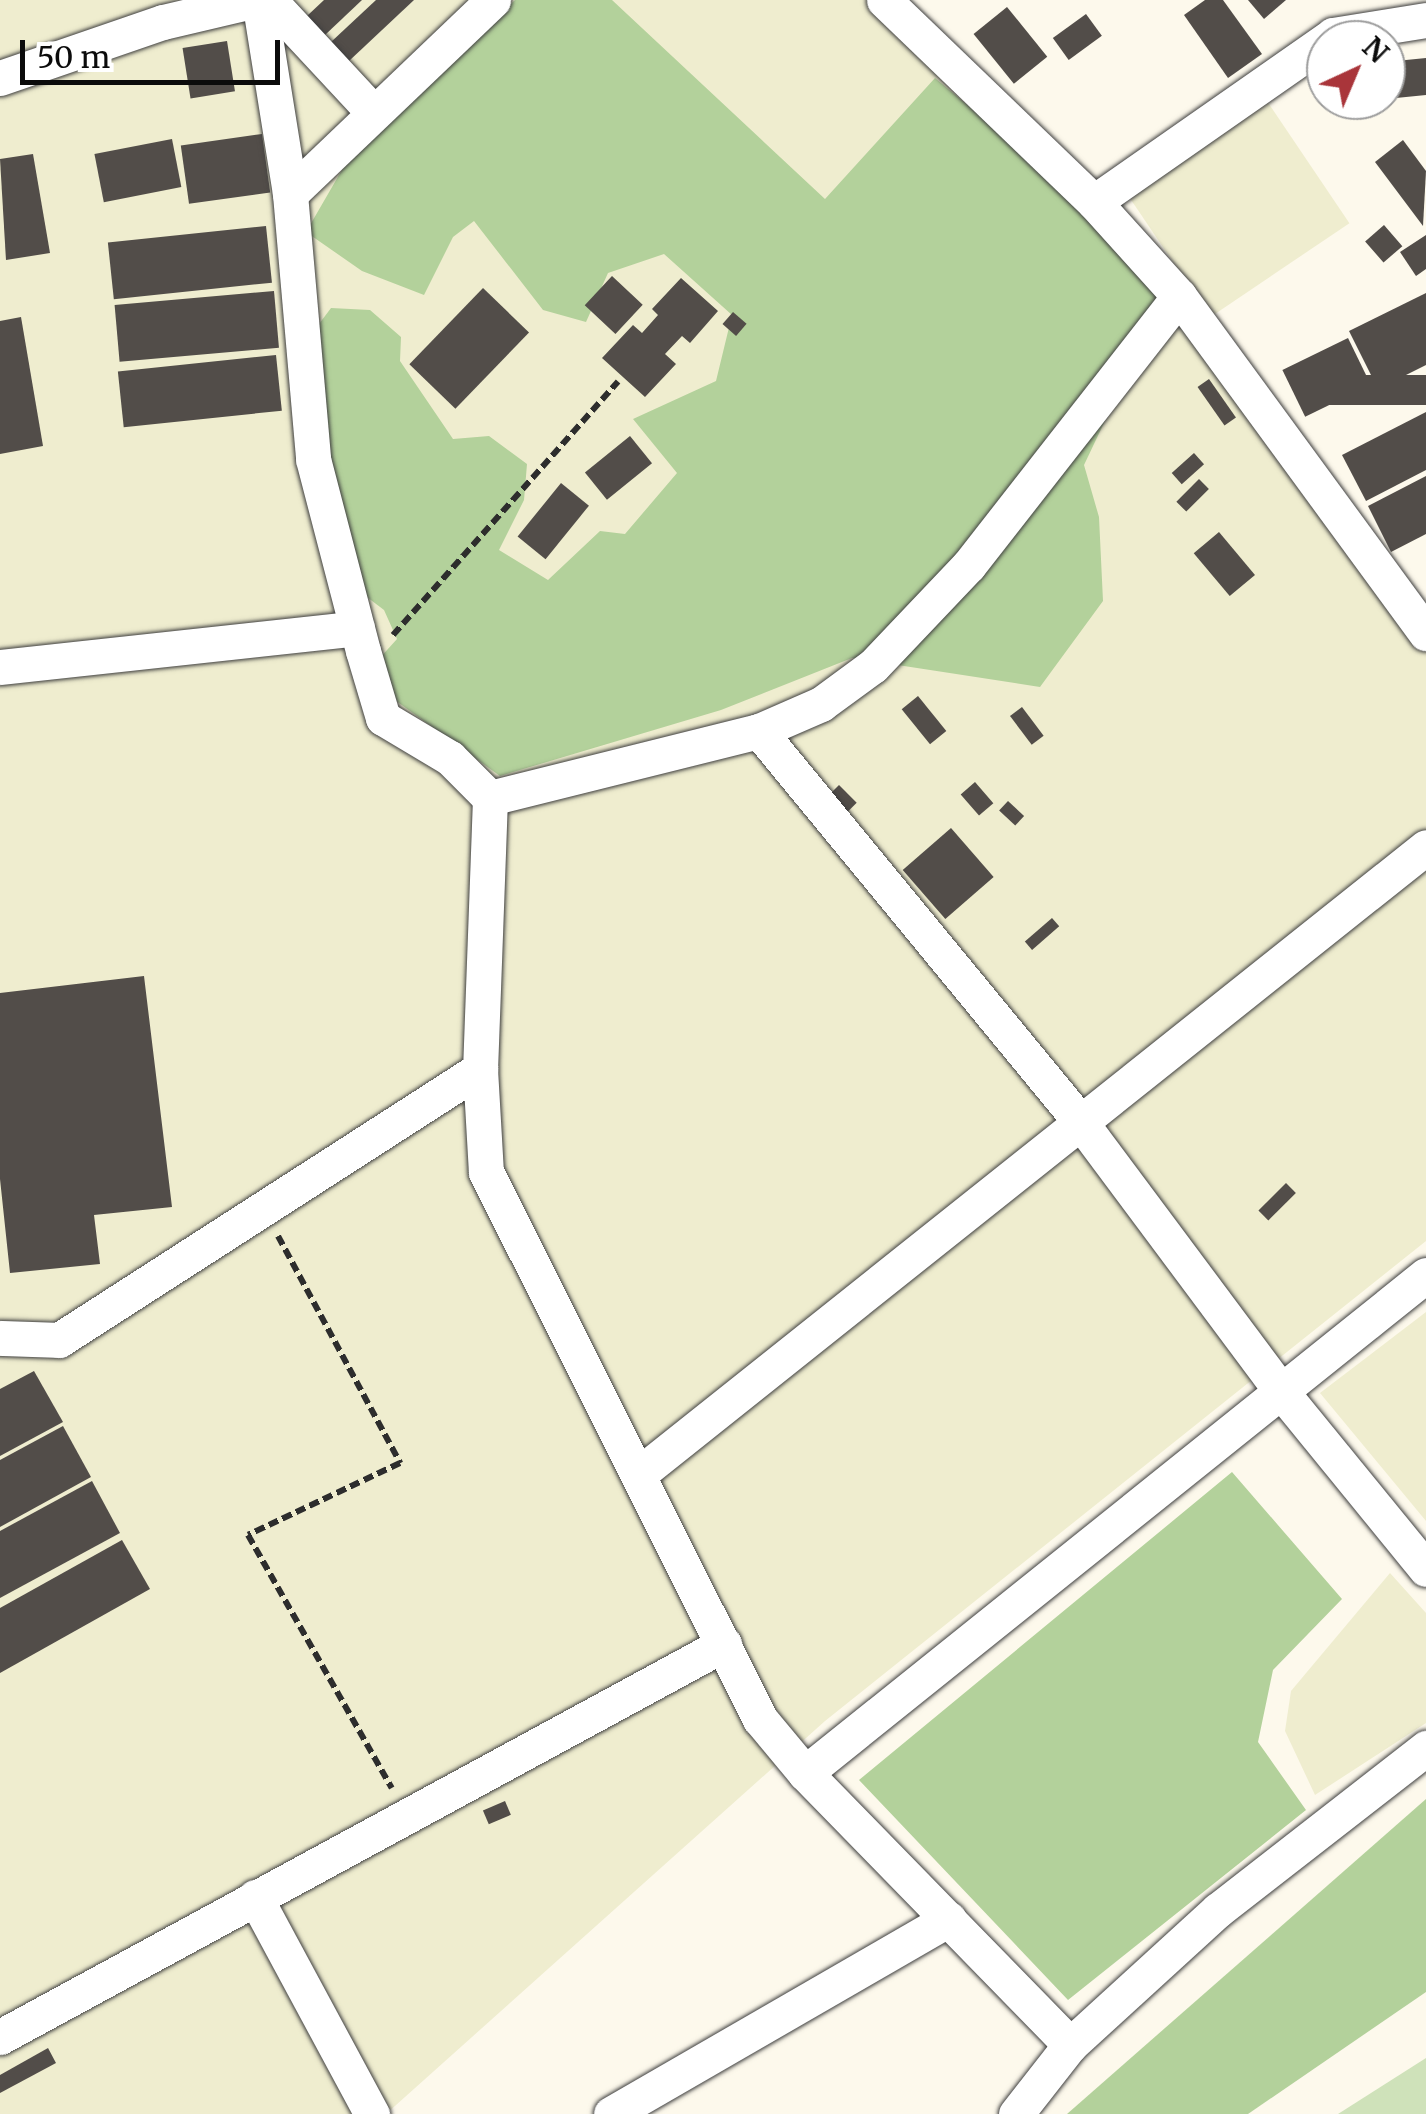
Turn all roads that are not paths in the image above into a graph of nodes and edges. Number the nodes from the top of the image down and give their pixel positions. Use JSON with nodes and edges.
{"nodes":[{"id":1,"x":258,"y":0,"type":"edge"},
{"id":2,"x":269,"y":0,"type":"edge"},
{"id":3,"x":493,"y":0,"type":"edge"},
{"id":4,"x":884,"y":0,"type":"edge"},
{"id":5,"x":1426,"y":20,"type":"edge"},
{"id":6,"x":0,"y":78,"type":"edge"},
{"id":7,"x":372,"y":111,"type":"junction"},
{"id":8,"x":290,"y":194,"type":"junction"},
{"id":9,"x":1094,"y":202,"type":"junction"},
{"id":10,"x":1180,"y":296,"type":"junction"},
{"id":11,"x":357,"y":628,"type":"junction"},
{"id":12,"x":1426,"y":633,"type":"edge"},
{"id":13,"x":0,"y":667,"type":"edge"},
{"id":14,"x":759,"y":731,"type":"junction"},
{"id":15,"x":490,"y":798,"type":"junction"},
{"id":16,"x":1426,"y":847,"type":"edge"},
{"id":17,"x":480,"y":1069,"type":"junction"},
{"id":18,"x":1079,"y":1120,"type":"junction"},
{"id":19,"x":1426,"y":1275,"type":"edge"},
{"id":20,"x":0,"y":1338,"type":"edge"},
{"id":21,"x":1280,"y":1390,"type":"junction"},
{"id":22,"x":640,"y":1474,"type":"junction"},
{"id":23,"x":1426,"y":1569,"type":"edge"},
{"id":24,"x":724,"y":1644,"type":"junction"},
{"id":25,"x":1426,"y":1748,"type":"edge"},
{"id":26,"x":805,"y":1773,"type":"junction"},
{"id":27,"x":254,"y":1897,"type":"junction"},
{"id":28,"x":949,"y":1919,"type":"junction"},
{"id":29,"x":0,"y":2036,"type":"edge"},
{"id":30,"x":1070,"y":2045,"type":"junction"},
{"id":31,"x":372,"y":2114,"type":"edge"},
{"id":32,"x":611,"y":2114,"type":"edge"},
{"id":33,"x":1016,"y":2114,"type":"edge"}],
"edges":[{"from":1,"to":6,"type":"street"},
{"from":1,"to":8,"type":"street"},
{"from":2,"to":7,"type":"street"},
{"from":3,"to":7,"type":"street"},
{"from":4,"to":9,"type":"street"},
{"from":5,"to":9,"type":"street"},
{"from":7,"to":8,"type":"street"},
{"from":8,"to":11,"type":"street"},
{"from":9,"to":10,"type":"street"},
{"from":10,"to":12,"type":"street"},
{"from":10,"to":14,"type":"street"},
{"from":11,"to":13,"type":"street"},
{"from":11,"to":15,"type":"street"},
{"from":14,"to":15,"type":"street"},
{"from":14,"to":18,"type":"street"},
{"from":15,"to":17,"type":"street"},
{"from":16,"to":18,"type":"street"},
{"from":17,"to":20,"type":"street"},
{"from":17,"to":22,"type":"street"},
{"from":18,"to":21,"type":"street"},
{"from":18,"to":22,"type":"street"},
{"from":19,"to":21,"type":"street"},
{"from":21,"to":23,"type":"street"},
{"from":21,"to":26,"type":"street"},
{"from":22,"to":24,"type":"street"},
{"from":24,"to":26,"type":"street"},
{"from":24,"to":27,"type":"street"},
{"from":25,"to":30,"type":"street"},
{"from":26,"to":28,"type":"street"},
{"from":27,"to":29,"type":"street"},
{"from":27,"to":31,"type":"street"},
{"from":28,"to":30,"type":"street"},
{"from":28,"to":32,"type":"street"},
{"from":30,"to":33,"type":"street"}]}
